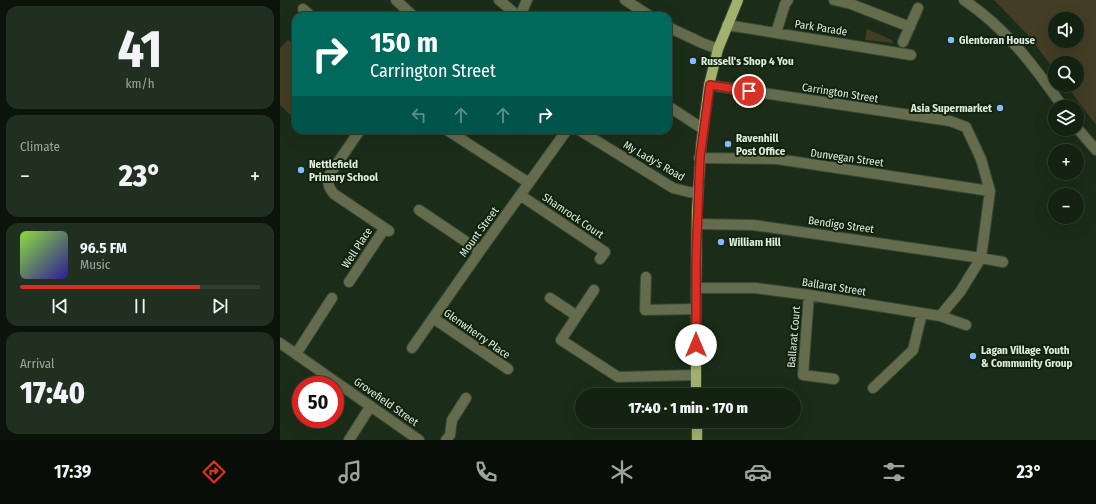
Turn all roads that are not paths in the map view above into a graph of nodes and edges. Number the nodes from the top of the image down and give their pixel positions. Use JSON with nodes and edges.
{"nodes":[{"id":1,"x":396,"y":0,"type":"edge"},
{"id":2,"x":500,"y":0,"type":"edge"},
{"id":3,"x":527,"y":0,"type":"edge"},
{"id":4,"x":625,"y":0,"type":"edge"},
{"id":5,"x":738,"y":0,"type":"edge"},
{"id":6,"x":788,"y":0,"type":"edge"},
{"id":7,"x":834,"y":0,"type":"edge"},
{"id":8,"x":964,"y":0,"type":"edge"},
{"id":9,"x":918,"y":8,"type":"dead end"},
{"id":10,"x":409,"y":12,"type":"edge"},
{"id":11,"x":514,"y":12,"type":"edge"},
{"id":12,"x":521,"y":12,"type":"edge"},
{"id":13,"x":644,"y":12,"type":"edge"},
{"id":14,"x":727,"y":25,"type":"junction"},
{"id":15,"x":910,"y":27,"type":"junction"},
{"id":16,"x":672,"y":29,"type":"edge"},
{"id":17,"x":776,"y":33,"type":"junction"},
{"id":18,"x":903,"y":42,"type":"dead end"},
{"id":19,"x":718,"y":49,"type":"junction"},
{"id":20,"x":911,"y":54,"type":"dead end"},
{"id":21,"x":710,"y":85,"type":"junction"},
{"id":22,"x":1058,"y":100,"type":"edge"},
{"id":23,"x":672,"y":109,"type":"edge"},
{"id":24,"x":703,"y":129,"type":"junction"},
{"id":25,"x":357,"y":134,"type":"edge"},
{"id":26,"x":453,"y":134,"type":"edge"},
{"id":27,"x":564,"y":134,"type":"edge"},
{"id":28,"x":585,"y":134,"type":"edge"},
{"id":29,"x":1084,"y":136,"type":"edge"},
{"id":30,"x":1096,"y":150,"type":"edge"},
{"id":31,"x":700,"y":158,"type":"junction"},
{"id":32,"x":529,"y":183,"type":"junction"},
{"id":33,"x":990,"y":191,"type":"junction"},
{"id":34,"x":698,"y":193,"type":"junction"},
{"id":35,"x":520,"y":195,"type":"junction"},
{"id":36,"x":419,"y":210,"type":"dead end"},
{"id":37,"x":697,"y":224,"type":"junction"},
{"id":38,"x":480,"y":250,"type":"junction"},
{"id":39,"x":981,"y":258,"type":"junction"},
{"id":40,"x":600,"y":259,"type":"dead end"},
{"id":41,"x":1003,"y":262,"type":"dead end"},
{"id":42,"x":646,"y":277,"type":"dead end"},
{"id":43,"x":349,"y":282,"type":"dead end"},
{"id":44,"x":696,"y":288,"type":"junction"},
{"id":45,"x":594,"y":290,"type":"dead end"},
{"id":46,"x":809,"y":295,"type":"junction"},
{"id":47,"x":332,"y":298,"type":"dead end"},
{"id":48,"x":550,"y":298,"type":"dead end"},
{"id":49,"x":696,"y":309,"type":"junction"},
{"id":50,"x":922,"y":313,"type":"junction"},
{"id":51,"x":577,"y":316,"type":"junction"},
{"id":52,"x":940,"y":316,"type":"junction"},
{"id":53,"x":433,"y":318,"type":"junction"},
{"id":54,"x":966,"y":325,"type":"dead end"},
{"id":55,"x":280,"y":343,"type":"edge"},
{"id":56,"x":412,"y":348,"type":"dead end"},
{"id":57,"x":296,"y":354,"type":"junction"},
{"id":58,"x":508,"y":369,"type":"dead end"},
{"id":59,"x":696,"y":375,"type":"junction"},
{"id":60,"x":834,"y":379,"type":"dead end"},
{"id":61,"x":696,"y":388,"type":"edge"},
{"id":62,"x":873,"y":388,"type":"dead end"},
{"id":63,"x":466,"y":398,"type":"dead end"},
{"id":64,"x":370,"y":407,"type":"junction"},
{"id":65,"x":697,"y":428,"type":"edge"},
{"id":66,"x":349,"y":440,"type":"edge"},
{"id":67,"x":419,"y":440,"type":"edge"},
{"id":68,"x":446,"y":440,"type":"edge"},
{"id":69,"x":697,"y":440,"type":"edge"}],
"edges":[{"from":1,"to":10,"type":"street"},
{"from":2,"to":11,"type":"street"},
{"from":3,"to":12,"type":"street"},
{"from":4,"to":13,"type":"street"},
{"from":5,"to":14,"type":"main road"},
{"from":6,"to":17,"type":"street"},
{"from":7,"to":15,"type":"street"},
{"from":8,"to":22,"type":"street"},
{"from":9,"to":15,"type":"street"},
{"from":14,"to":17,"type":"street","name":"Park Parade"},
{"from":14,"to":19,"type":"main road"},
{"from":15,"to":18,"type":"street"},
{"from":16,"to":19,"type":"street"},
{"from":17,"to":20,"type":"street","name":"Park Parade"},
{"from":19,"to":21,"type":"main road"},
{"from":21,"to":24,"type":"main road"},
{"from":21,"to":33,"type":"street","name":"Carrington Street"},
{"from":23,"to":24,"type":"street"},
{"from":24,"to":31,"type":"main road"},
{"from":25,"to":43,"type":"street","name":"Well Place"},
{"from":26,"to":32,"type":"street"},
{"from":27,"to":32,"type":"street","name":"Mount Street"},
{"from":28,"to":34,"type":"street","name":"My Lady's Road"},
{"from":29,"to":30,"type":"street"},
{"from":31,"to":33,"type":"street","name":"Dunvegan Street"},
{"from":31,"to":34,"type":"main road"},
{"from":32,"to":35,"type":"street","name":"Mount Street"},
{"from":33,"to":39,"type":"street"},
{"from":34,"to":37,"type":"main road"},
{"from":35,"to":38,"type":"street","name":"Mount Street"},
{"from":35,"to":40,"type":"street","name":"Shamrock Court"},
{"from":36,"to":38,"type":"street"},
{"from":37,"to":39,"type":"street","name":"Bendigo Street"},
{"from":37,"to":44,"type":"main road"},
{"from":38,"to":53,"type":"street","name":"Mount Street"},
{"from":39,"to":41,"type":"street","name":"Bendigo Street"},
{"from":39,"to":52,"type":"street"},
{"from":42,"to":49,"type":"street"},
{"from":44,"to":46,"type":"street","name":"Ballarat Street"},
{"from":44,"to":49,"type":"main road"},
{"from":45,"to":51,"type":"street"},
{"from":46,"to":50,"type":"street","name":"Ballarat Street"},
{"from":46,"to":60,"type":"street","name":"Ballarat Court"},
{"from":47,"to":57,"type":"street"},
{"from":48,"to":51,"type":"street"},
{"from":49,"to":59,"type":"main road"},
{"from":50,"to":52,"type":"street","name":"Ballarat Street"},
{"from":50,"to":62,"type":"street"},
{"from":51,"to":59,"type":"street"},
{"from":52,"to":54,"type":"street","name":"Ballarat Street"},
{"from":53,"to":56,"type":"street","name":"Mount Street"},
{"from":53,"to":58,"type":"street","name":"Glenwherry Place"},
{"from":55,"to":57,"type":"street","name":"Grovefield Street"},
{"from":57,"to":64,"type":"street","name":"Grovefield Street"},
{"from":59,"to":61,"type":"main road"},
{"from":63,"to":68,"type":"street"},
{"from":64,"to":66,"type":"street"},
{"from":64,"to":67,"type":"street","name":"Grovefield Street"},
{"from":65,"to":69,"type":"main road"}]}
